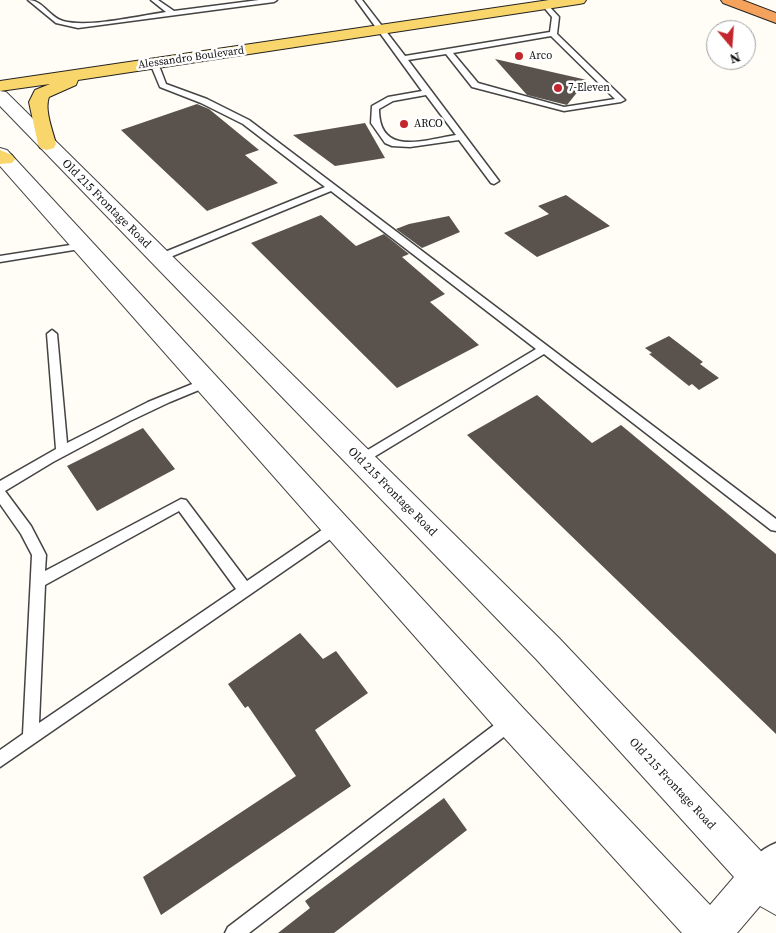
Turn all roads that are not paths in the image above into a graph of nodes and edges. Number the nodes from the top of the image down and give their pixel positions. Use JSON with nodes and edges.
{"nodes":[{"id":1,"x":31,"y":0,"type":"edge"},
{"id":2,"x":154,"y":0,"type":"edge"},
{"id":3,"x":274,"y":0,"type":"edge"},
{"id":4,"x":359,"y":0,"type":"edge"},
{"id":5,"x":579,"y":0,"type":"edge"},
{"id":6,"x":728,"y":0,"type":"edge"},
{"id":7,"x":545,"y":5,"type":"junction"},
{"id":8,"x":388,"y":11,"type":"dead end"},
{"id":9,"x":172,"y":13,"type":"junction"},
{"id":10,"x":369,"y":14,"type":"junction"},
{"id":11,"x":350,"y":16,"type":"dead end"},
{"id":12,"x":776,"y":18,"type":"edge"},
{"id":13,"x":382,"y":29,"type":"junction"},
{"id":14,"x":553,"y":34,"type":"junction"},
{"id":15,"x":448,"y":52,"type":"junction"},
{"id":16,"x":402,"y":59,"type":"junction"},
{"id":17,"x":154,"y":63,"type":"junction"},
{"id":18,"x":94,"y":72,"type":"junction"},
{"id":19,"x":0,"y":86,"type":"edge"},
{"id":20,"x":427,"y":92,"type":"junction"},
{"id":21,"x":0,"y":96,"type":"edge"},
{"id":22,"x":461,"y":137,"type":"junction"},
{"id":23,"x":47,"y":144,"type":"junction"},
{"id":24,"x":2,"y":156,"type":"edge"},
{"id":25,"x":494,"y":181,"type":"dead end"},
{"id":26,"x":332,"y":186,"type":"junction"},
{"id":27,"x":83,"y":246,"type":"junction"},
{"id":28,"x":159,"y":258,"type":"junction"},
{"id":29,"x":0,"y":259,"type":"edge"},
{"id":30,"x":52,"y":334,"type":"dead end"},
{"id":31,"x":544,"y":349,"type":"junction"},
{"id":32,"x":207,"y":382,"type":"junction"},
{"id":33,"x":62,"y":451,"type":"junction"},
{"id":34,"x":360,"y":460,"type":"junction"},
{"id":35,"x":0,"y":488,"type":"edge"},
{"id":36,"x":0,"y":494,"type":"edge"},
{"id":37,"x":776,"y":526,"type":"edge"},
{"id":38,"x":337,"y":527,"type":"junction"},
{"id":39,"x":38,"y":582,"type":"junction"},
{"id":40,"x":245,"y":590,"type":"junction"},
{"id":41,"x":512,"y":721,"type":"junction"},
{"id":42,"x":31,"y":738,"type":"junction"},
{"id":43,"x":0,"y":759,"type":"edge"},
{"id":44,"x":770,"y":877,"type":"edge"},
{"id":45,"x":234,"y":933,"type":"edge"},
{"id":46,"x":710,"y":933,"type":"edge"}],
"edges":[{"from":1,"to":9,"type":"lane"},
{"from":2,"to":9,"type":"lane"},
{"from":3,"to":9,"type":"lane"},
{"from":4,"to":10,"type":"lane"},
{"from":5,"to":7,"type":"main road","name":"Alessandro Boulevard"},
{"from":6,"to":12,"type":"highway"},
{"from":7,"to":13,"type":"main road","name":"Alessandro Boulevard"},
{"from":7,"to":14,"type":"lane"},
{"from":8,"to":10,"type":"main road"},
{"from":10,"to":11,"type":"main road"},
{"from":10,"to":13,"type":"lane"},
{"from":13,"to":16,"type":"lane"},
{"from":13,"to":17,"type":"main road","name":"Alessandro Boulevard"},
{"from":14,"to":15,"type":"lane"},
{"from":14,"to":15,"type":"lane"},
{"from":15,"to":16,"type":"lane"},
{"from":16,"to":20,"type":"lane"},
{"from":17,"to":18,"type":"main road","name":"Alessandro Boulevard"},
{"from":17,"to":26,"type":"lane"},
{"from":18,"to":19,"type":"main road","name":"Alessandro Boulevard"},
{"from":18,"to":23,"type":"main road"},
{"from":20,"to":22,"type":"lane"},
{"from":20,"to":22,"type":"lane"},
{"from":21,"to":23,"type":"street","name":"Old 215 Frontage Road"},
{"from":22,"to":25,"type":"lane"},
{"from":23,"to":28,"type":"street","name":"Old 215 Frontage Road"},
{"from":24,"to":27,"type":"street"},
{"from":26,"to":28,"type":"lane"},
{"from":26,"to":31,"type":"lane"},
{"from":27,"to":29,"type":"lane"},
{"from":27,"to":32,"type":"street"},
{"from":28,"to":34,"type":"street","name":"Old 215 Frontage Road"},
{"from":30,"to":33,"type":"lane"},
{"from":31,"to":34,"type":"lane"},
{"from":31,"to":37,"type":"lane"},
{"from":32,"to":33,"type":"lane"},
{"from":32,"to":38,"type":"street"},
{"from":33,"to":35,"type":"lane"},
{"from":34,"to":44,"type":"street","name":"Old 215 Frontage Road"},
{"from":36,"to":39,"type":"lane"},
{"from":38,"to":40,"type":"lane"},
{"from":38,"to":41,"type":"street"},
{"from":39,"to":40,"type":"lane"},
{"from":39,"to":42,"type":"lane"},
{"from":40,"to":42,"type":"lane"},
{"from":41,"to":45,"type":"lane"},
{"from":41,"to":46,"type":"street"},
{"from":42,"to":43,"type":"lane"},
{"from":44,"to":46,"type":"street"}]}
